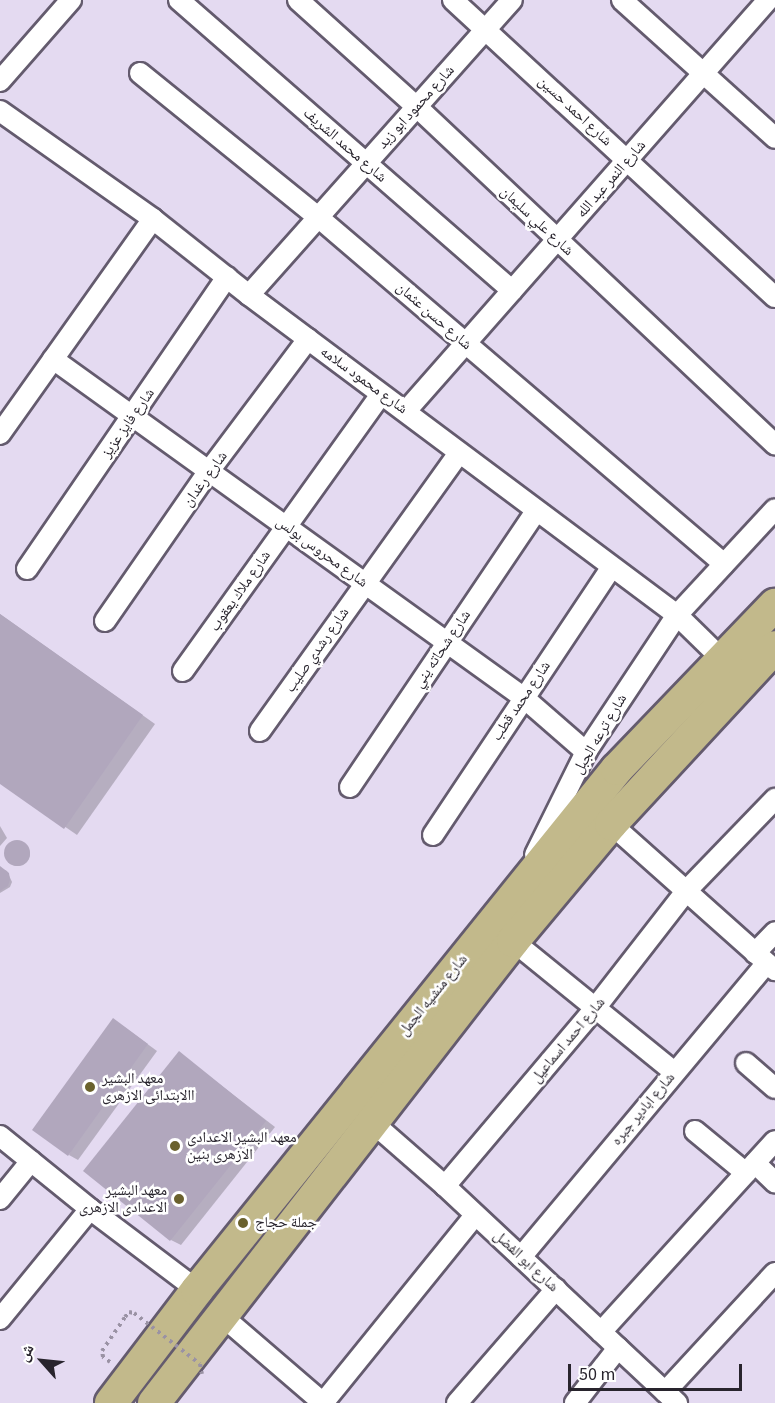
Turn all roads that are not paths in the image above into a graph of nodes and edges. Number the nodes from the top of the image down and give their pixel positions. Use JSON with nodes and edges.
{"nodes":[{"id":1,"x":71,"y":0,"type":"edge"},
{"id":2,"x":179,"y":0,"type":"edge"},
{"id":3,"x":298,"y":0,"type":"edge"},
{"id":4,"x":453,"y":0,"type":"edge"},
{"id":5,"x":512,"y":0,"type":"edge"},
{"id":6,"x":622,"y":0,"type":"edge"},
{"id":7,"x":767,"y":0,"type":"edge"},
{"id":8,"x":775,"y":7,"type":"edge"},
{"id":9,"x":486,"y":28,"type":"junction"},
{"id":10,"x":704,"y":72,"type":"junction"},
{"id":11,"x":140,"y":73,"type":"dead end"},
{"id":12,"x":0,"y":81,"type":"edge"},
{"id":13,"x":417,"y":107,"type":"junction"},
{"id":14,"x":0,"y":111,"type":"edge"},
{"id":15,"x":775,"y":138,"type":"edge"},
{"id":16,"x":627,"y":159,"type":"junction"},
{"id":17,"x":366,"y":164,"type":"junction"},
{"id":18,"x":318,"y":217,"type":"junction"},
{"id":19,"x":153,"y":219,"type":"junction"},
{"id":20,"x":557,"y":240,"type":"junction"},
{"id":21,"x":227,"y":277,"type":"junction"},
{"id":22,"x":512,"y":291,"type":"junction"},
{"id":23,"x":249,"y":295,"type":"junction"},
{"id":24,"x":775,"y":297,"type":"edge"},
{"id":25,"x":308,"y":339,"type":"junction"},
{"id":26,"x":465,"y":343,"type":"junction"},
{"id":27,"x":53,"y":359,"type":"junction"},
{"id":28,"x":381,"y":393,"type":"junction"},
{"id":29,"x":406,"y":411,"type":"junction"},
{"id":30,"x":133,"y":417,"type":"junction"},
{"id":31,"x":0,"y":434,"type":"edge"},
{"id":32,"x":775,"y":444,"type":"edge"},
{"id":33,"x":459,"y":453,"type":"junction"},
{"id":34,"x":209,"y":471,"type":"junction"},
{"id":35,"x":775,"y":509,"type":"edge"},
{"id":36,"x":536,"y":511,"type":"junction"},
{"id":37,"x":285,"y":526,"type":"junction"},
{"id":38,"x":724,"y":564,"type":"junction"},
{"id":39,"x":611,"y":568,"type":"junction"},
{"id":40,"x":27,"y":569,"type":"dead end"},
{"id":41,"x":365,"y":584,"type":"junction"},
{"id":42,"x":775,"y":605,"type":"edge"},
{"id":43,"x":677,"y":615,"type":"junction"},
{"id":44,"x":105,"y":621,"type":"dead end"},
{"id":45,"x":447,"y":642,"type":"junction"},
{"id":46,"x":775,"y":647,"type":"edge"},
{"id":47,"x":721,"y":657,"type":"junction"},
{"id":48,"x":183,"y":671,"type":"dead end"},
{"id":49,"x":523,"y":697,"type":"junction"},
{"id":50,"x":260,"y":731,"type":"dead end"},
{"id":51,"x":586,"y":752,"type":"junction"},
{"id":52,"x":350,"y":787,"type":"dead end"},
{"id":53,"x":775,"y":799,"type":"edge"},
{"id":54,"x":611,"y":824,"type":"junction"},
{"id":55,"x":433,"y":835,"type":"dead end"},
{"id":56,"x":687,"y":890,"type":"junction"},
{"id":57,"x":518,"y":891,"type":"junction"},
{"id":58,"x":775,"y":932,"type":"edge"},
{"id":59,"x":513,"y":941,"type":"junction"},
{"id":60,"x":765,"y":962,"type":"edge"},
{"id":61,"x":596,"y":1007,"type":"junction"},
{"id":62,"x":746,"y":1063,"type":"dead end"},
{"id":63,"x":674,"y":1072,"type":"junction"},
{"id":64,"x":775,"y":1088,"type":"edge"},
{"id":65,"x":372,"y":1122,"type":"junction"},
{"id":66,"x":695,"y":1131,"type":"dead end"},
{"id":67,"x":0,"y":1136,"type":"edge"},
{"id":68,"x":775,"y":1141,"type":"edge"},
{"id":69,"x":31,"y":1161,"type":"junction"},
{"id":70,"x":751,"y":1168,"type":"junction"},
{"id":71,"x":775,"y":1182,"type":"edge"},
{"id":72,"x":445,"y":1186,"type":"junction"},
{"id":73,"x":0,"y":1199,"type":"edge"},
{"id":74,"x":90,"y":1209,"type":"junction"},
{"id":75,"x":475,"y":1215,"type":"junction"},
{"id":76,"x":521,"y":1257,"type":"junction"},
{"id":77,"x":775,"y":1273,"type":"edge"},
{"id":78,"x":556,"y":1289,"type":"junction"},
{"id":79,"x":197,"y":1290,"type":"junction"},
{"id":80,"x":222,"y":1316,"type":"junction"},
{"id":81,"x":0,"y":1319,"type":"edge"},
{"id":82,"x":601,"y":1332,"type":"junction"},
{"id":83,"x":618,"y":1348,"type":"junction"},
{"id":84,"x":671,"y":1397,"type":"edge"},
{"id":85,"x":111,"y":1403,"type":"edge"},
{"id":86,"x":154,"y":1403,"type":"edge"},
{"id":87,"x":323,"y":1403,"type":"edge"},
{"id":88,"x":458,"y":1403,"type":"edge"},
{"id":89,"x":575,"y":1403,"type":"edge"}],
"edges":[{"from":1,"to":12,"type":"street"},
{"from":2,"to":17,"type":"street","name":"شارع محمد الشريف"},
{"from":3,"to":13,"type":"street","name":"شارع علي سليمان"},
{"from":4,"to":9,"type":"street","name":"شارع احمد حسين"},
{"from":5,"to":9,"type":"street","name":"شارع محمود ابو زيد"},
{"from":6,"to":10,"type":"street"},
{"from":7,"to":8,"type":"street"},
{"from":7,"to":10,"type":"street","name":"شارع النمر عبد الله"},
{"from":9,"to":13,"type":"street","name":"شارع محمود ابو زيد"},
{"from":9,"to":16,"type":"street","name":"شارع احمد حسين"},
{"from":10,"to":15,"type":"street"},
{"from":10,"to":16,"type":"street","name":"شارع النمر عبد الله"},
{"from":11,"to":18,"type":"street","name":"شارع حسن عثمان"},
{"from":13,"to":17,"type":"street","name":"شارع محمود ابو زيد"},
{"from":13,"to":20,"type":"street","name":"شارع علي سليمان"},
{"from":14,"to":19,"type":"street","name":"شارع محمود سلامه"},
{"from":16,"to":20,"type":"street","name":"شارع النمر عبد الله"},
{"from":16,"to":24,"type":"street","name":"شارع احمد حسين"},
{"from":17,"to":18,"type":"street","name":"شارع محمود ابو زيد"},
{"from":17,"to":22,"type":"street","name":"شارع محمد الشريف"},
{"from":18,"to":23,"type":"street","name":"شارع محمود ابو زيد"},
{"from":18,"to":26,"type":"street","name":"شارع حسن عثمان"},
{"from":19,"to":21,"type":"street","name":"شارع محمود سلامه"},
{"from":19,"to":27,"type":"street"},
{"from":20,"to":22,"type":"street","name":"شارع النمر عبد الله"},
{"from":20,"to":32,"type":"street","name":"شارع علي سليمان"},
{"from":21,"to":23,"type":"street","name":"شارع محمود سلامه"},
{"from":21,"to":30,"type":"street","name":"شارع فايز عزيز"},
{"from":22,"to":26,"type":"street","name":"شارع النمر عبد الله"},
{"from":23,"to":25,"type":"street","name":"شارع محمود سلامه"},
{"from":25,"to":28,"type":"street","name":"شارع محمود سلامه"},
{"from":25,"to":34,"type":"street","name":"شارع رغدان"},
{"from":26,"to":29,"type":"street","name":"شارع النمر عبد الله"},
{"from":26,"to":38,"type":"street","name":"شارع حسن عثمان"},
{"from":27,"to":30,"type":"street","name":"شارع محروس بولس"},
{"from":27,"to":31,"type":"street"},
{"from":28,"to":29,"type":"street","name":"شارع محمود سلامه"},
{"from":28,"to":37,"type":"street","name":"شارع ملاك يعقوب"},
{"from":29,"to":33,"type":"street","name":"شارع محمود سلامه"},
{"from":30,"to":34,"type":"street","name":"شارع محروس بولس"},
{"from":30,"to":40,"type":"street","name":"شارع فايز عزيز"},
{"from":33,"to":36,"type":"street","name":"شارع محمود سلامه"},
{"from":33,"to":41,"type":"street","name":"شارع رشدي صليب"},
{"from":34,"to":37,"type":"street","name":"شارع محروس بولس"},
{"from":34,"to":44,"type":"street","name":"شارع رغدان"},
{"from":35,"to":38,"type":"street"},
{"from":36,"to":39,"type":"street","name":"شارع محمود سلامه"},
{"from":36,"to":45,"type":"street","name":"شارع شحاته يني"},
{"from":37,"to":41,"type":"street","name":"شارع محروس بولس"},
{"from":37,"to":48,"type":"street","name":"شارع ملاك يعقوب"},
{"from":38,"to":43,"type":"street"},
{"from":39,"to":43,"type":"street","name":"شارع محمود سلامه"},
{"from":39,"to":49,"type":"street","name":"شارع محمد قطب"},
{"from":41,"to":45,"type":"street","name":"شارع محروس بولس"},
{"from":41,"to":50,"type":"street","name":"شارع رشدي صليب"},
{"from":42,"to":47,"type":"main road","name":"شارع منشيه الجمل"},
{"from":43,"to":47,"type":"street","name":"شارع محمود سلامه"},
{"from":43,"to":51,"type":"street","name":"شارع ترعه الجبل"},
{"from":45,"to":49,"type":"street","name":"شارع محروس بولس"},
{"from":45,"to":52,"type":"street","name":"شارع شحاته يني"},
{"from":46,"to":54,"type":"main road","name":"شارع منشيه الجمل"},
{"from":47,"to":57,"type":"main road","name":"شارع منشيه الجمل"},
{"from":49,"to":51,"type":"street","name":"شارع محروس بولس"},
{"from":49,"to":55,"type":"street","name":"شارع محمد قطب"},
{"from":51,"to":57,"type":"street","name":"شارع ترعه الجبل"},
{"from":53,"to":56,"type":"street","name":"شارع احمد اسماعيل"},
{"from":54,"to":56,"type":"street"},
{"from":54,"to":59,"type":"main road","name":"شارع منشيه الجمل"},
{"from":56,"to":60,"type":"street"},
{"from":56,"to":61,"type":"street","name":"شارع احمد اسماعيل"},
{"from":57,"to":79,"type":"main road","name":"شارع منشيه الجمل"},
{"from":58,"to":60,"type":"street","name":"شارع ابادير جبره"},
{"from":59,"to":61,"type":"street"},
{"from":59,"to":65,"type":"main road","name":"شارع منشيه الجمل"},
{"from":60,"to":63,"type":"street","name":"شارع ابادير جبره"},
{"from":61,"to":63,"type":"street"},
{"from":61,"to":72,"type":"street","name":"شارع احمد اسماعيل"},
{"from":62,"to":64,"type":"street"},
{"from":63,"to":76,"type":"street","name":"شارع ابادير جبره"},
{"from":65,"to":72,"type":"street","name":"شارع ابو الفضل"},
{"from":65,"to":80,"type":"main road","name":"شارع منشيه الجمل"},
{"from":66,"to":70,"type":"street"},
{"from":67,"to":69,"type":"street"},
{"from":68,"to":70,"type":"street"},
{"from":69,"to":73,"type":"street"},
{"from":69,"to":74,"type":"street"},
{"from":70,"to":71,"type":"street"},
{"from":70,"to":82,"type":"street"},
{"from":72,"to":75,"type":"street","name":"شارع ابو الفضل"},
{"from":74,"to":79,"type":"street"},
{"from":74,"to":81,"type":"street"},
{"from":75,"to":76,"type":"street","name":"شارع ابو الفضل"},
{"from":75,"to":87,"type":"street"},
{"from":76,"to":78,"type":"street","name":"شارع ابو الفضل"},
{"from":77,"to":84,"type":"street"},
{"from":78,"to":82,"type":"street","name":"شارع ابو الفضل"},
{"from":78,"to":88,"type":"street"},
{"from":79,"to":85,"type":"main road","name":"شارع منشيه الجمل"},
{"from":80,"to":86,"type":"main road","name":"شارع منشيه الجمل"},
{"from":80,"to":87,"type":"street"},
{"from":82,"to":83,"type":"street","name":"شارع ابو الفضل"},
{"from":83,"to":84,"type":"street","name":"شارع ابو الفضل"},
{"from":83,"to":89,"type":"street"}]}
